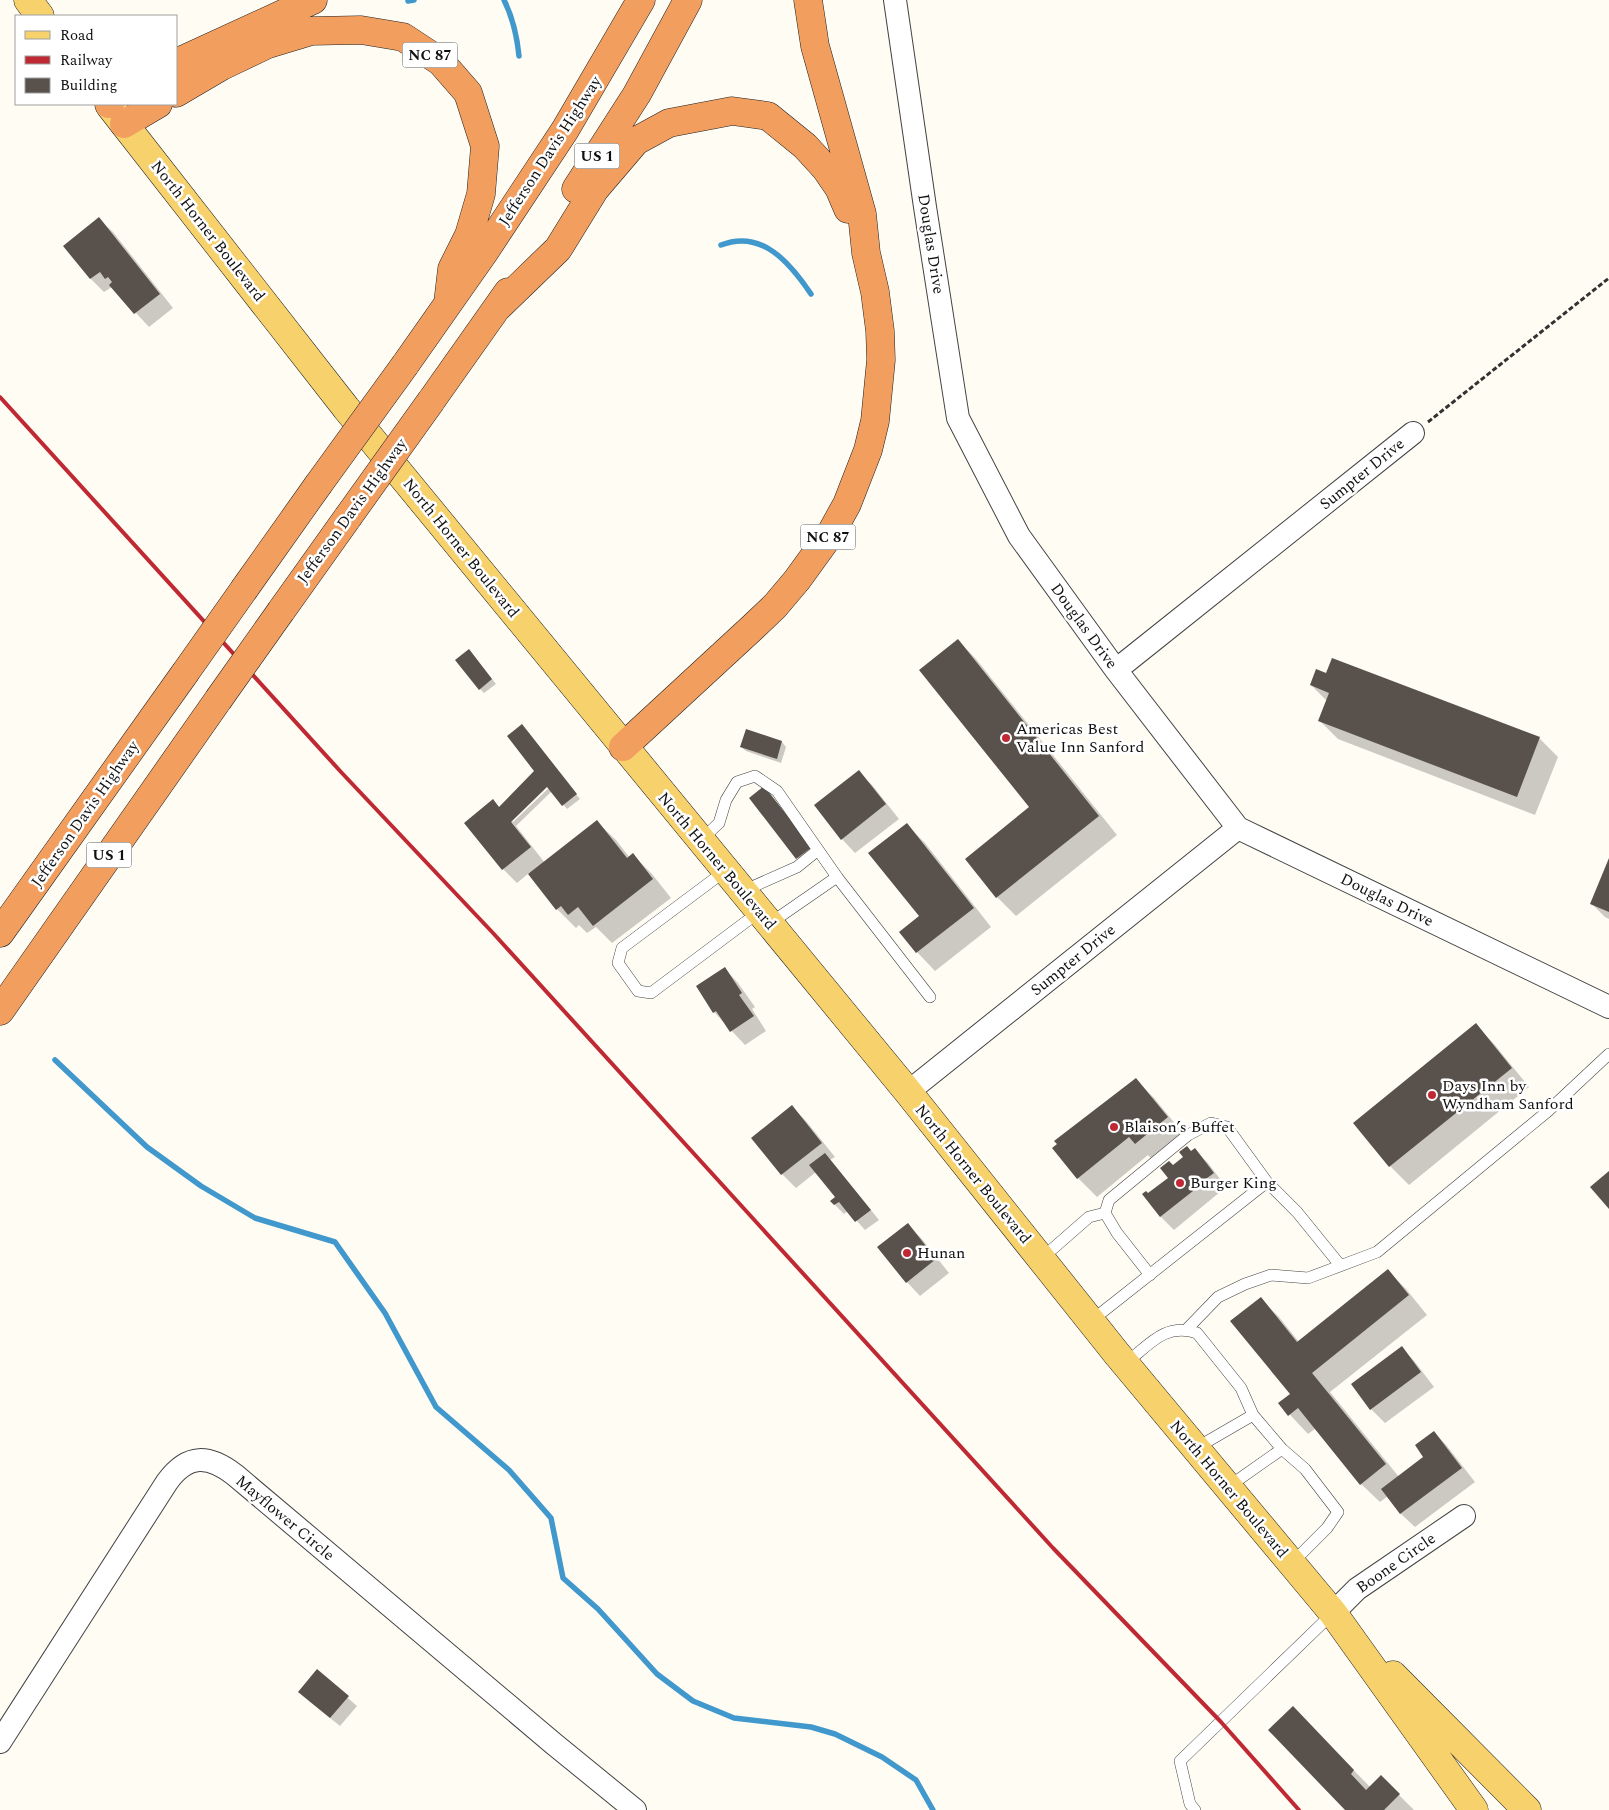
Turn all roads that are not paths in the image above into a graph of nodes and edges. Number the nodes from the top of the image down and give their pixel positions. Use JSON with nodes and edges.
{"nodes":[{"id":1,"x":28,"y":0,"type":"edge"},
{"id":2,"x":313,"y":0,"type":"edge"},
{"id":3,"x":641,"y":0,"type":"edge"},
{"id":4,"x":688,"y":0,"type":"edge"},
{"id":5,"x":808,"y":0,"type":"edge"},
{"id":6,"x":896,"y":0,"type":"edge"},
{"id":7,"x":39,"y":15,"type":"edge"},
{"id":8,"x":178,"y":62,"type":"edge"},
{"id":9,"x":178,"y":92,"type":"edge"},
{"id":10,"x":149,"y":105,"type":"edge"},
{"id":11,"x":113,"y":109,"type":"edge"},
{"id":12,"x":866,"y":253,"type":"junction"},
{"id":13,"x":448,"y":303,"type":"junction"},
{"id":14,"x":498,"y":307,"type":"junction"},
{"id":15,"x":1413,"y":433,"type":"road end"},
{"id":16,"x":1116,"y":670,"type":"junction"},
{"id":17,"x":623,"y":748,"type":"junction"},
{"id":18,"x":1238,"y":828,"type":"junction"},
{"id":19,"x":700,"y":841,"type":"junction"},
{"id":20,"x":818,"y":850,"type":"junction"},
{"id":21,"x":725,"y":871,"type":"junction"},
{"id":22,"x":837,"y":877,"type":"junction"},
{"id":23,"x":757,"y":909,"type":"junction"},
{"id":24,"x":0,"y":934,"type":"edge"},
{"id":25,"x":930,"y":997,"type":"dead end"},
{"id":26,"x":1607,"y":1003,"type":"edge"},
{"id":27,"x":0,"y":1011,"type":"edge"},
{"id":28,"x":1609,"y":1054,"type":"edge"},
{"id":29,"x":908,"y":1092,"type":"junction"},
{"id":30,"x":1267,"y":1182,"type":"junction"},
{"id":31,"x":1105,"y":1213,"type":"junction"},
{"id":32,"x":1041,"y":1259,"type":"junction"},
{"id":33,"x":1340,"y":1265,"type":"junction"},
{"id":34,"x":1150,"y":1275,"type":"junction"},
{"id":35,"x":1091,"y":1321,"type":"junction"},
{"id":36,"x":1186,"y":1329,"type":"junction"},
{"id":37,"x":1125,"y":1364,"type":"junction"},
{"id":38,"x":1253,"y":1415,"type":"junction"},
{"id":39,"x":1196,"y":1448,"type":"junction"},
{"id":40,"x":1282,"y":1449,"type":"junction"},
{"id":41,"x":1228,"y":1487,"type":"junction"},
{"id":42,"x":1464,"y":1516,"type":"dead end"},
{"id":43,"x":1292,"y":1564,"type":"junction"},
{"id":44,"x":1332,"y":1613,"type":"junction"},
{"id":45,"x":0,"y":1742,"type":"edge"},
{"id":46,"x":635,"y":1810,"type":"edge"},
{"id":47,"x":1194,"y":1810,"type":"edge"},
{"id":48,"x":1474,"y":1810,"type":"edge"},
{"id":49,"x":1527,"y":1810,"type":"edge"}],
"edges":[{"from":1,"to":7,"type":"main road"},
{"from":2,"to":8,"type":"highway"},
{"from":3,"to":13,"type":"highway","name":"Jefferson Davis Highway","number":"US 1"},
{"from":4,"to":14,"type":"highway","name":"Jefferson Davis Highway","number":"US 1"},
{"from":5,"to":12,"type":"highway"},
{"from":6,"to":16,"type":"street","name":"Douglas Drive"},
{"from":9,"to":13,"type":"highway","number":"NC 87"},
{"from":10,"to":11,"type":"highway"},
{"from":11,"to":17,"type":"main road","name":"North Horner Boulevard"},
{"from":12,"to":14,"type":"highway","number":"NC 87"},
{"from":12,"to":17,"type":"highway","number":"NC 87"},
{"from":13,"to":24,"type":"highway","name":"Jefferson Davis Highway","number":"US 1","bridge":true},
{"from":14,"to":27,"type":"highway","name":"Jefferson Davis Highway","number":"US 1","bridge":true},
{"from":15,"to":16,"type":"street","name":"Sumpter Drive"},
{"from":16,"to":18,"type":"street","name":"Douglas Drive"},
{"from":17,"to":19,"type":"main road","name":"North Horner Boulevard"},
{"from":18,"to":26,"type":"street","name":"Douglas Drive"},
{"from":18,"to":29,"type":"street","name":"Sumpter Drive"},
{"from":19,"to":20,"type":"lane"},
{"from":19,"to":21,"type":"main road","name":"North Horner Boulevard"},
{"from":20,"to":22,"type":"lane"},
{"from":20,"to":23,"type":"lane"},
{"from":21,"to":23,"type":"main road","name":"North Horner Boulevard"},
{"from":21,"to":23,"type":"lane"},
{"from":22,"to":23,"type":"lane"},
{"from":22,"to":25,"type":"lane"},
{"from":23,"to":29,"type":"main road","name":"North Horner Boulevard"},
{"from":28,"to":33,"type":"lane"},
{"from":29,"to":32,"type":"main road","name":"North Horner Boulevard"},
{"from":30,"to":31,"type":"lane"},
{"from":30,"to":33,"type":"lane"},
{"from":30,"to":34,"type":"lane"},
{"from":31,"to":32,"type":"lane"},
{"from":31,"to":34,"type":"lane"},
{"from":32,"to":35,"type":"main road","name":"North Horner Boulevard"},
{"from":33,"to":36,"type":"lane"},
{"from":34,"to":35,"type":"lane"},
{"from":35,"to":37,"type":"main road","name":"North Horner Boulevard"},
{"from":36,"to":37,"type":"lane"},
{"from":36,"to":38,"type":"lane"},
{"from":37,"to":39,"type":"main road","name":"North Horner Boulevard"},
{"from":38,"to":39,"type":"lane"},
{"from":38,"to":40,"type":"lane"},
{"from":39,"to":41,"type":"main road","name":"North Horner Boulevard"},
{"from":40,"to":41,"type":"lane"},
{"from":40,"to":43,"type":"lane"},
{"from":41,"to":43,"type":"main road","name":"North Horner Boulevard"},
{"from":42,"to":44,"type":"street","name":"Boone Circle"},
{"from":43,"to":44,"type":"main road","name":"North Horner Boulevard"},
{"from":44,"to":47,"type":"lane"},
{"from":44,"to":48,"type":"main road","name":"North Horner Boulevard"},
{"from":44,"to":49,"type":"main road","name":"North Horner Boulevard"},
{"from":45,"to":46,"type":"street","name":"Mayflower Circle"}]}
